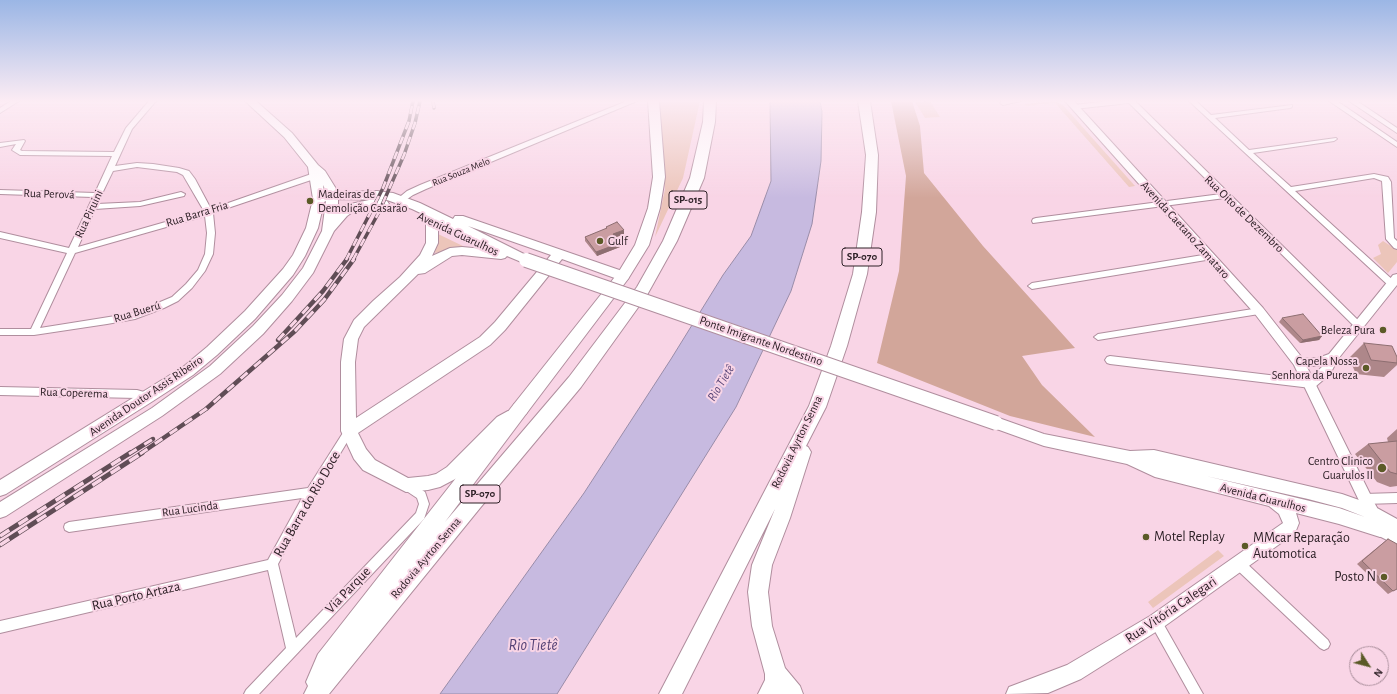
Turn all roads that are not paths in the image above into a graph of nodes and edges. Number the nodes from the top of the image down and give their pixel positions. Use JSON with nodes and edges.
{"nodes":[{"id":1,"x":127,"y":133,"type":"edge"},
{"id":2,"x":286,"y":133,"type":"edge"},
{"id":3,"x":555,"y":133,"type":"edge"},
{"id":4,"x":656,"y":133,"type":"edge"},
{"id":5,"x":707,"y":133,"type":"edge"},
{"id":6,"x":869,"y":133,"type":"edge"},
{"id":7,"x":1097,"y":133,"type":"edge"},
{"id":8,"x":1163,"y":133,"type":"edge"},
{"id":9,"x":1227,"y":133,"type":"edge"},
{"id":10,"x":1380,"y":133,"type":"edge"},
{"id":11,"x":1334,"y":139,"type":"dead end"},
{"id":12,"x":0,"y":145,"type":"edge"},
{"id":13,"x":1397,"y":145,"type":"edge"},
{"id":14,"x":1247,"y":152,"type":"junction"},
{"id":15,"x":117,"y":154,"type":"junction"},
{"id":16,"x":110,"y":169,"type":"junction"},
{"id":17,"x":319,"y":175,"type":"junction"},
{"id":18,"x":1289,"y":190,"type":"junction"},
{"id":19,"x":0,"y":192,"type":"edge"},
{"id":20,"x":181,"y":194,"type":"dead end"},
{"id":21,"x":98,"y":195,"type":"junction"},
{"id":22,"x":362,"y":195,"type":"junction"},
{"id":23,"x":1225,"y":196,"type":"junction"},
{"id":24,"x":326,"y":198,"type":"junction"},
{"id":25,"x":400,"y":200,"type":"junction"},
{"id":26,"x":1161,"y":204,"type":"junction"},
{"id":27,"x":416,"y":206,"type":"junction"},
{"id":28,"x":92,"y":207,"type":"junction"},
{"id":29,"x":209,"y":212,"type":"junction"},
{"id":30,"x":1036,"y":221,"type":"dead end"},
{"id":31,"x":432,"y":222,"type":"junction"},
{"id":32,"x":328,"y":231,"type":"junction"},
{"id":33,"x":0,"y":235,"type":"edge"},
{"id":34,"x":1397,"y":246,"type":"edge"},
{"id":35,"x":72,"y":251,"type":"junction"},
{"id":36,"x":559,"y":254,"type":"junction"},
{"id":37,"x":501,"y":255,"type":"junction"},
{"id":38,"x":1208,"y":257,"type":"junction"},
{"id":39,"x":526,"y":260,"type":"junction"},
{"id":40,"x":622,"y":276,"type":"junction"},
{"id":41,"x":405,"y":280,"type":"junction"},
{"id":42,"x":1394,"y":281,"type":"edge"},
{"id":43,"x":1032,"y":286,"type":"dead end"},
{"id":44,"x":642,"y":291,"type":"joint"},
{"id":45,"x":1259,"y":311,"type":"junction"},
{"id":46,"x":1359,"y":326,"type":"junction"},
{"id":47,"x":0,"y":332,"type":"edge"},
{"id":48,"x":34,"y":332,"type":"junction"},
{"id":49,"x":1098,"y":337,"type":"dead end"},
{"id":50,"x":1333,"y":357,"type":"junction"},
{"id":51,"x":202,"y":360,"type":"junction"},
{"id":52,"x":1110,"y":360,"type":"dead end"},
{"id":53,"x":1298,"y":362,"type":"junction"},
{"id":54,"x":215,"y":370,"type":"junction"},
{"id":55,"x":1310,"y":384,"type":"junction"},
{"id":56,"x":1,"y":392,"type":"edge"},
{"id":57,"x":148,"y":397,"type":"junction"},
{"id":58,"x":817,"y":407,"type":"junction"},
{"id":59,"x":520,"y":409,"type":"junction"},
{"id":60,"x":157,"y":412,"type":"junction"},
{"id":61,"x":996,"y":423,"type":"joint"},
{"id":62,"x":349,"y":431,"type":"junction"},
{"id":63,"x":1130,"y":458,"type":"junction"},
{"id":64,"x":406,"y":485,"type":"junction"},
{"id":65,"x":0,"y":489,"type":"edge"},
{"id":66,"x":310,"y":492,"type":"junction"},
{"id":67,"x":1397,"y":498,"type":"edge"},
{"id":68,"x":1275,"y":501,"type":"junction"},
{"id":69,"x":1367,"y":505,"type":"junction"},
{"id":70,"x":0,"y":511,"type":"edge"},
{"id":71,"x":69,"y":527,"type":"dead end"},
{"id":72,"x":1397,"y":527,"type":"edge"},
{"id":73,"x":1380,"y":530,"type":"junction"},
{"id":74,"x":1397,"y":538,"type":"edge"},
{"id":75,"x":272,"y":564,"type":"junction"},
{"id":76,"x":1239,"y":564,"type":"junction"},
{"id":77,"x":1156,"y":622,"type":"junction"},
{"id":78,"x":0,"y":627,"type":"edge"},
{"id":79,"x":1324,"y":644,"type":"dead end"},
{"id":80,"x":292,"y":648,"type":"junction"},
{"id":81,"x":776,"y":674,"type":"junction"},
{"id":82,"x":250,"y":694,"type":"edge"},
{"id":83,"x":313,"y":694,"type":"edge"},
{"id":84,"x":670,"y":694,"type":"edge"},
{"id":85,"x":769,"y":694,"type":"edge"},
{"id":86,"x":792,"y":694,"type":"edge"},
{"id":87,"x":1016,"y":694,"type":"edge"},
{"id":88,"x":1197,"y":694,"type":"edge"}],
"edges":[{"from":1,"to":15,"type":"street","name":"Rua Piruini"},
{"from":2,"to":17,"type":"main road"},
{"from":3,"to":25,"type":"street","name":"Rua Souza Melo"},
{"from":4,"to":40,"type":"highway"},
{"from":5,"to":44,"type":"highway","number":"SP-015"},
{"from":6,"to":58,"type":"highway","name":"Rodovia Ayrton Senna","number":"SP-070"},
{"from":7,"to":26,"type":"main road","name":"Avenida Caetano Zamataro"},
{"from":8,"to":23,"type":"street","name":"Rua Oito de Dezembro"},
{"from":9,"to":14,"type":"street"},
{"from":10,"to":13,"type":"street"},
{"from":11,"to":14,"type":"street"},
{"from":12,"to":15,"type":"street"},
{"from":14,"to":18,"type":"street"},
{"from":15,"to":16,"type":"street","name":"Rua Piruini"},
{"from":16,"to":21,"type":"street","name":"Rua Piruini"},
{"from":16,"to":29,"type":"street"},
{"from":17,"to":22,"type":"main road"},
{"from":17,"to":24,"type":"main road"},
{"from":17,"to":29,"type":"street","name":"Rua Barra Fria"},
{"from":18,"to":34,"type":"street"},
{"from":18,"to":42,"type":"street"},
{"from":19,"to":21,"type":"street","name":"Rua Perová"},
{"from":20,"to":28,"type":"street"},
{"from":21,"to":28,"type":"street","name":"Rua Piruini"},
{"from":22,"to":24,"type":"main road","name":"Avenida Guarulhos"},
{"from":22,"to":25,"type":"main road","name":"Avenida Guarulhos"},
{"from":23,"to":26,"type":"street"},
{"from":23,"to":46,"type":"street","name":"Rua Oito de Dezembro"},
{"from":24,"to":32,"type":"main road"},
{"from":24,"to":51,"type":"main road","name":"Avenida Doutor Assis Ribeiro"},
{"from":25,"to":27,"type":"main road","name":"Avenida Guarulhos"},
{"from":26,"to":30,"type":"street"},
{"from":26,"to":38,"type":"main road","name":"Avenida Caetano Zamataro"},
{"from":27,"to":36,"type":"main road","name":"Avenida Guarulhos"},
{"from":27,"to":39,"type":"main road","name":"Avenida Guarulhos"},
{"from":28,"to":35,"type":"street","name":"Rua Piruini"},
{"from":29,"to":35,"type":"street","name":"Rua Barra Fria"},
{"from":29,"to":48,"type":"street","name":"Rua Buerú"},
{"from":31,"to":32,"type":"main road","name":"Avenida Guarulhos"},
{"from":31,"to":37,"type":"main road","name":"Avenida Guarulhos"},
{"from":31,"to":41,"type":"main road"},
{"from":32,"to":54,"type":"main road","name":"Avenida Doutor Assis Ribeiro"},
{"from":33,"to":35,"type":"street"},
{"from":35,"to":48,"type":"street","name":"Rua Piruini"},
{"from":36,"to":40,"type":"main road","name":"Avenida Guarulhos"},
{"from":36,"to":62,"type":"main road"},
{"from":37,"to":39,"type":"main road","name":"Avenida Guarulhos"},
{"from":37,"to":41,"type":"main road"},
{"from":38,"to":43,"type":"street"},
{"from":38,"to":45,"type":"main road","name":"Avenida Caetano Zamataro"},
{"from":39,"to":61,"type":"main road","name":"Ponte Imigrante Nordestino","bridge":true},
{"from":40,"to":59,"type":"highway"},
{"from":41,"to":62,"type":"main road"},
{"from":42,"to":46,"type":"street"},
{"from":44,"to":83,"type":"highway","name":"Rodovia Ayrton Senna","number":"SP-070"},
{"from":45,"to":49,"type":"street"},
{"from":45,"to":53,"type":"main road","name":"Avenida Caetano Zamataro"},
{"from":46,"to":50,"type":"street"},
{"from":47,"to":48,"type":"street","name":"Rua Buerú"},
{"from":50,"to":53,"type":"street"},
{"from":50,"to":55,"type":"street"},
{"from":51,"to":54,"type":"main road"},
{"from":51,"to":57,"type":"main road","name":"Avenida Doutor Assis Ribeiro"},
{"from":52,"to":55,"type":"street"},
{"from":53,"to":55,"type":"main road","name":"Avenida Caetano Zamataro"},
{"from":54,"to":60,"type":"main road","name":"Avenida Doutor Assis Ribeiro"},
{"from":55,"to":69,"type":"main road","name":"Avenida Caetano Zamataro"},
{"from":56,"to":57,"type":"street","name":"Rua Coperema"},
{"from":57,"to":60,"type":"main road"},
{"from":57,"to":65,"type":"main road","name":"Avenida Doutor Assis Ribeiro"},
{"from":58,"to":81,"type":"highway"},
{"from":58,"to":84,"type":"highway","name":"Rodovia Ayrton Senna","number":"SP-070"},
{"from":59,"to":64,"type":"main road"},
{"from":59,"to":83,"type":"highway"},
{"from":60,"to":70,"type":"main road","name":"Avenida Doutor Assis Ribeiro"},
{"from":61,"to":63,"type":"main road","name":"Avenida Guarulhos"},
{"from":62,"to":64,"type":"main road"},
{"from":62,"to":66,"type":"street","name":"Rua Barra do Rio Doce"},
{"from":63,"to":68,"type":"main road","name":"Avenida Guarulhos"},
{"from":63,"to":69,"type":"main road","name":"Avenida Guarulhos"},
{"from":64,"to":80,"type":"street","name":"Via Parque"},
{"from":66,"to":71,"type":"street","name":"Rua Lucinda"},
{"from":66,"to":75,"type":"street","name":"Rua Barra do Rio Doce"},
{"from":67,"to":69,"type":"street"},
{"from":68,"to":73,"type":"main road","name":"Avenida Guarulhos"},
{"from":68,"to":76,"type":"main road","name":"Rua Vitória Calegari"},
{"from":69,"to":72,"type":"main road","name":"Avenida Guarulhos"},
{"from":69,"to":73,"type":"main road","name":"Avenida Caetano Zamataro"},
{"from":73,"to":74,"type":"main road","name":"Avenida Guarulhos"},
{"from":75,"to":78,"type":"street","name":"Rua Porto Artaza"},
{"from":75,"to":80,"type":"street","name":"Rua Barra do Rio Doce"},
{"from":76,"to":77,"type":"main road","name":"Rua Vitória Calegari"},
{"from":76,"to":79,"type":"street"},
{"from":77,"to":87,"type":"main road","name":"Rua Vitória Calegari"},
{"from":77,"to":88,"type":"street"},
{"from":80,"to":82,"type":"street","name":"Via Parque"},
{"from":81,"to":85,"type":"highway"},
{"from":81,"to":86,"type":"highway"}]}
